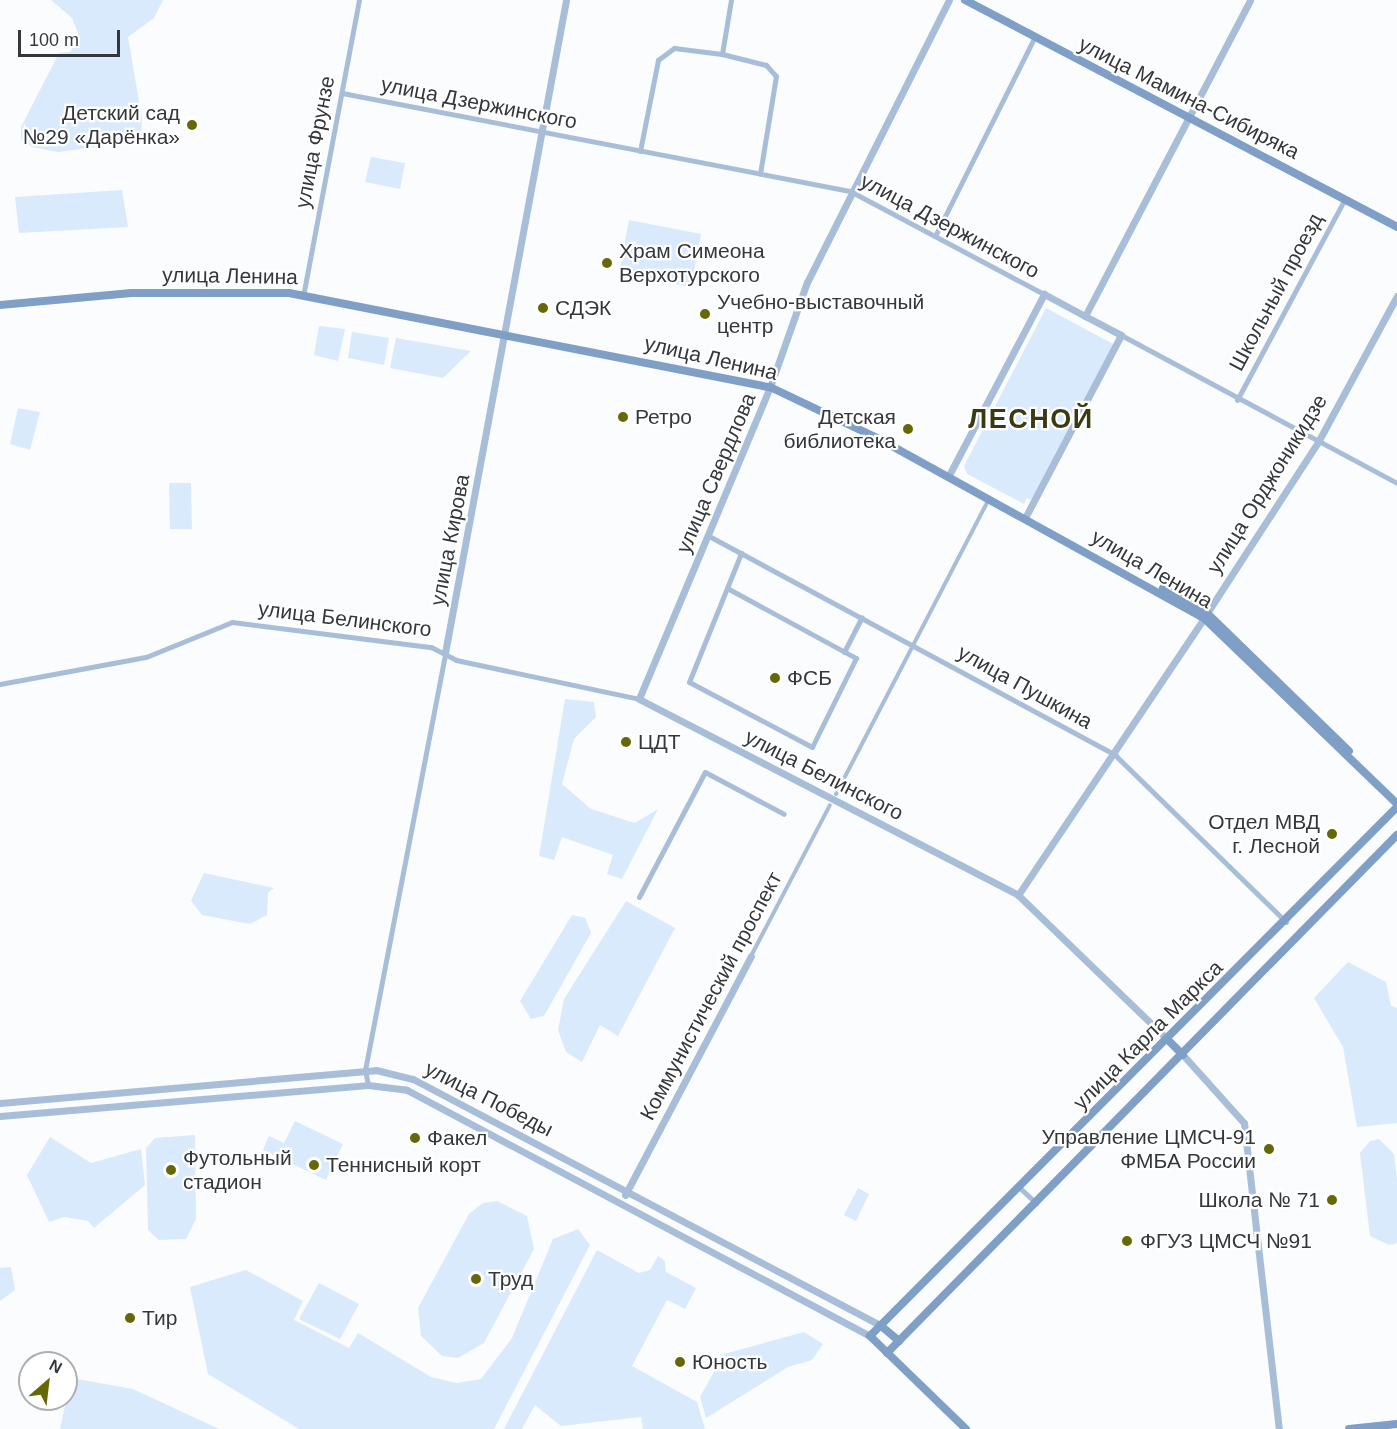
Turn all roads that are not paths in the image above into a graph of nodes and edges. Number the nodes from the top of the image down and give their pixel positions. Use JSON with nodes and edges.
{"nodes":[{"id":1,"x":359,"y":0,"type":"edge"},
{"id":2,"x":566,"y":0,"type":"edge"},
{"id":3,"x":731,"y":0,"type":"edge"},
{"id":4,"x":949,"y":0,"type":"edge"},
{"id":5,"x":965,"y":0,"type":"edge"},
{"id":6,"x":1250,"y":0,"type":"edge"},
{"id":7,"x":1034,"y":38,"type":"junction"},
{"id":8,"x":722,"y":54,"type":"junction"},
{"id":9,"x":342,"y":93,"type":"junction"},
{"id":10,"x":1188,"y":118,"type":"junction"},
{"id":11,"x":538,"y":132,"type":"junction"},
{"id":12,"x":640,"y":151,"type":"junction"},
{"id":13,"x":760,"y":174,"type":"junction"},
{"id":14,"x":849,"y":191,"type":"junction"},
{"id":15,"x":1345,"y":199,"type":"junction"},
{"id":16,"x":1397,"y":226,"type":"edge"},
{"id":17,"x":935,"y":236,"type":"junction"},
{"id":18,"x":303,"y":293,"type":"junction"},
{"id":19,"x":1044,"y":294,"type":"junction"},
{"id":20,"x":1397,"y":296,"type":"edge"},
{"id":21,"x":0,"y":300,"type":"edge"},
{"id":22,"x":0,"y":305,"type":"edge"},
{"id":23,"x":1085,"y":316,"type":"junction"},
{"id":24,"x":505,"y":332,"type":"junction"},
{"id":25,"x":1121,"y":335,"type":"junction"},
{"id":26,"x":770,"y":385,"type":"junction"},
{"id":27,"x":1237,"y":400,"type":"junction"},
{"id":28,"x":1318,"y":442,"type":"junction"},
{"id":29,"x":949,"y":475,"type":"junction"},
{"id":30,"x":1397,"y":483,"type":"edge"},
{"id":31,"x":989,"y":499,"type":"junction"},
{"id":32,"x":1026,"y":516,"type":"junction"},
{"id":33,"x":707,"y":536,"type":"junction"},
{"id":34,"x":741,"y":553,"type":"junction"},
{"id":35,"x":727,"y":588,"type":"junction"},
{"id":36,"x":1205,"y":615,"type":"junction"},
{"id":37,"x":862,"y":617,"type":"junction"},
{"id":38,"x":916,"y":646,"type":"junction"},
{"id":39,"x":844,"y":652,"type":"junction"},
{"id":40,"x":445,"y":653,"type":"junction"},
{"id":41,"x":0,"y":684,"type":"edge"},
{"id":42,"x":1278,"y":685,"type":"junction"},
{"id":43,"x":639,"y":699,"type":"junction"},
{"id":44,"x":1115,"y":755,"type":"junction"},
{"id":45,"x":836,"y":794,"type":"dead end"},
{"id":46,"x":1397,"y":798,"type":"edge"},
{"id":47,"x":830,"y":806,"type":"dead end"},
{"id":48,"x":1397,"y":806,"type":"edge"},
{"id":49,"x":784,"y":814,"type":"dead end"},
{"id":50,"x":1397,"y":835,"type":"edge"},
{"id":51,"x":1018,"y":895,"type":"junction"},
{"id":52,"x":639,"y":897,"type":"dead end"},
{"id":53,"x":1286,"y":922,"type":"junction"},
{"id":54,"x":751,"y":956,"type":"joint"},
{"id":55,"x":1168,"y":1040,"type":"junction"},
{"id":56,"x":1183,"y":1055,"type":"junction"},
{"id":57,"x":365,"y":1070,"type":"junction"},
{"id":58,"x":368,"y":1085,"type":"junction"},
{"id":59,"x":0,"y":1103,"type":"edge"},
{"id":60,"x":0,"y":1116,"type":"edge"},
{"id":61,"x":1021,"y":1189,"type":"junction"},
{"id":62,"x":627,"y":1191,"type":"junction"},
{"id":63,"x":622,"y":1201,"type":"junction"},
{"id":64,"x":1036,"y":1203,"type":"junction"},
{"id":65,"x":880,"y":1325,"type":"junction"},
{"id":66,"x":870,"y":1336,"type":"junction"},
{"id":67,"x":899,"y":1341,"type":"junction"},
{"id":68,"x":887,"y":1353,"type":"junction"},
{"id":69,"x":1397,"y":1424,"type":"edge"},
{"id":70,"x":966,"y":1429,"type":"edge"},
{"id":71,"x":1279,"y":1429,"type":"edge"},
{"id":72,"x":1349,"y":1429,"type":"edge"}],
"edges":[{"from":1,"to":9,"type":"street","name":"улица Фрунзе"},
{"from":2,"to":11,"type":"street","name":"улица Кирова"},
{"from":3,"to":8,"type":"street"},
{"from":4,"to":14,"type":"street","name":"улица Свердлова"},
{"from":5,"to":7,"type":"main road","name":"улица Мамина-Сибиряка"},
{"from":6,"to":10,"type":"street"},
{"from":7,"to":10,"type":"main road","name":"улица Мамина-Сибиряка"},
{"from":7,"to":17,"type":"street"},
{"from":8,"to":12,"type":"street"},
{"from":8,"to":13,"type":"street"},
{"from":9,"to":11,"type":"street","name":"улица Дзержинского"},
{"from":9,"to":18,"type":"street","name":"улица Фрунзе"},
{"from":10,"to":15,"type":"main road","name":"улица Мамина-Сибиряка"},
{"from":10,"to":23,"type":"street"},
{"from":11,"to":12,"type":"street","name":"улица Дзержинского"},
{"from":11,"to":24,"type":"street","name":"улица Кирова"},
{"from":12,"to":13,"type":"street","name":"улица Дзержинского"},
{"from":13,"to":14,"type":"street","name":"улица Дзержинского"},
{"from":14,"to":17,"type":"street","name":"улица Дзержинского"},
{"from":14,"to":26,"type":"street","name":"улица Свердлова"},
{"from":15,"to":16,"type":"main road","name":"улица Мамина-Сибиряка"},
{"from":15,"to":27,"type":"street","name":"Школьный проезд"},
{"from":17,"to":19,"type":"street","name":"улица Дзержинского"},
{"from":18,"to":21,"type":"main road"},
{"from":18,"to":22,"type":"main road","name":"улица Ленина"},
{"from":18,"to":24,"type":"main road","name":"улица Ленина"},
{"from":19,"to":23,"type":"street","name":"улица Дзержинского"},
{"from":19,"to":29,"type":"street"},
{"from":20,"to":28,"type":"street","name":"улица Орджоникидзе"},
{"from":23,"to":25,"type":"street","name":"улица Дзержинского"},
{"from":24,"to":26,"type":"main road","name":"улица Ленина"},
{"from":24,"to":40,"type":"street","name":"улица Кирова"},
{"from":25,"to":27,"type":"street","name":"улица Дзержинского"},
{"from":25,"to":32,"type":"street"},
{"from":26,"to":29,"type":"main road","name":"улица Ленина"},
{"from":26,"to":33,"type":"street","name":"улица Свердлова"},
{"from":27,"to":28,"type":"street","name":"улица Дзержинского"},
{"from":28,"to":30,"type":"street","name":"улица Дзержинского"},
{"from":28,"to":36,"type":"street","name":"улица Орджоникидзе"},
{"from":29,"to":31,"type":"main road","name":"улица Ленина"},
{"from":29,"to":32,"type":"main road"},
{"from":31,"to":32,"type":"main road","name":"улица Ленина"},
{"from":31,"to":38,"type":"street"},
{"from":32,"to":36,"type":"main road","name":"улица Ленина"},
{"from":33,"to":34,"type":"street","name":"улица Пушкина"},
{"from":33,"to":43,"type":"street","name":"улица Свердлова"},
{"from":34,"to":35,"type":"street"},
{"from":34,"to":37,"type":"street","name":"улица Пушкина"},
{"from":35,"to":39,"type":"street"},
{"from":35,"to":39,"type":"street"},
{"from":36,"to":42,"type":"main road","name":"улица Ленина"},
{"from":36,"to":44,"type":"street","name":"улица Орджоникидзе"},
{"from":37,"to":38,"type":"street","name":"улица Пушкина"},
{"from":37,"to":39,"type":"street"},
{"from":38,"to":44,"type":"street","name":"улица Пушкина"},
{"from":38,"to":45,"type":"street"},
{"from":40,"to":41,"type":"street","name":"улица Белинского"},
{"from":40,"to":43,"type":"street","name":"улица Белинского"},
{"from":40,"to":57,"type":"street","name":"улица Кирова"},
{"from":42,"to":46,"type":"main road"},
{"from":42,"to":48,"type":"main road","name":"улица Ленина"},
{"from":43,"to":51,"type":"street","name":"улица Белинского"},
{"from":44,"to":51,"type":"street","name":"улица Орджоникидзе"},
{"from":44,"to":53,"type":"street","name":"улица Пушкина"},
{"from":47,"to":54,"type":"street","name":"Коммунистический проспект"},
{"from":48,"to":53,"type":"main road","name":"улица Карла Маркса"},
{"from":49,"to":52,"type":"street"},
{"from":50,"to":56,"type":"main road","name":"улица Карла Маркса"},
{"from":51,"to":55,"type":"street","name":"улица Белинского"},
{"from":53,"to":55,"type":"main road","name":"улица Карла Маркса"},
{"from":54,"to":62,"type":"street","name":"Коммунистический проспект"},
{"from":55,"to":56,"type":"main road","name":"улица Белинского"},
{"from":55,"to":61,"type":"main road","name":"улица Карла Маркса"},
{"from":56,"to":64,"type":"main road","name":"улица Карла Маркса"},
{"from":56,"to":71,"type":"street","name":"улица Белинского"},
{"from":57,"to":58,"type":"street","name":"улица Кирова"},
{"from":57,"to":59,"type":"street","name":"улица Победы"},
{"from":57,"to":62,"type":"street","name":"улица Победы"},
{"from":58,"to":60,"type":"street","name":"улица Победы"},
{"from":58,"to":63,"type":"street","name":"улица Победы"},
{"from":61,"to":64,"type":"street"},
{"from":61,"to":65,"type":"main road","name":"улица Карла Маркса"},
{"from":62,"to":63,"type":"street","name":"Коммунистический проспект"},
{"from":62,"to":65,"type":"street","name":"улица Победы"},
{"from":63,"to":66,"type":"street","name":"улица Победы"},
{"from":64,"to":67,"type":"main road","name":"улица Карла Маркса"},
{"from":65,"to":66,"type":"main road","name":"улица Карла Маркса"},
{"from":65,"to":67,"type":"main road","name":"улица Победы"},
{"from":66,"to":68,"type":"main road","name":"улица Победы"},
{"from":67,"to":68,"type":"main road"},
{"from":68,"to":70,"type":"main road","name":"улица Победы"},
{"from":69,"to":72,"type":"main road"}]}
